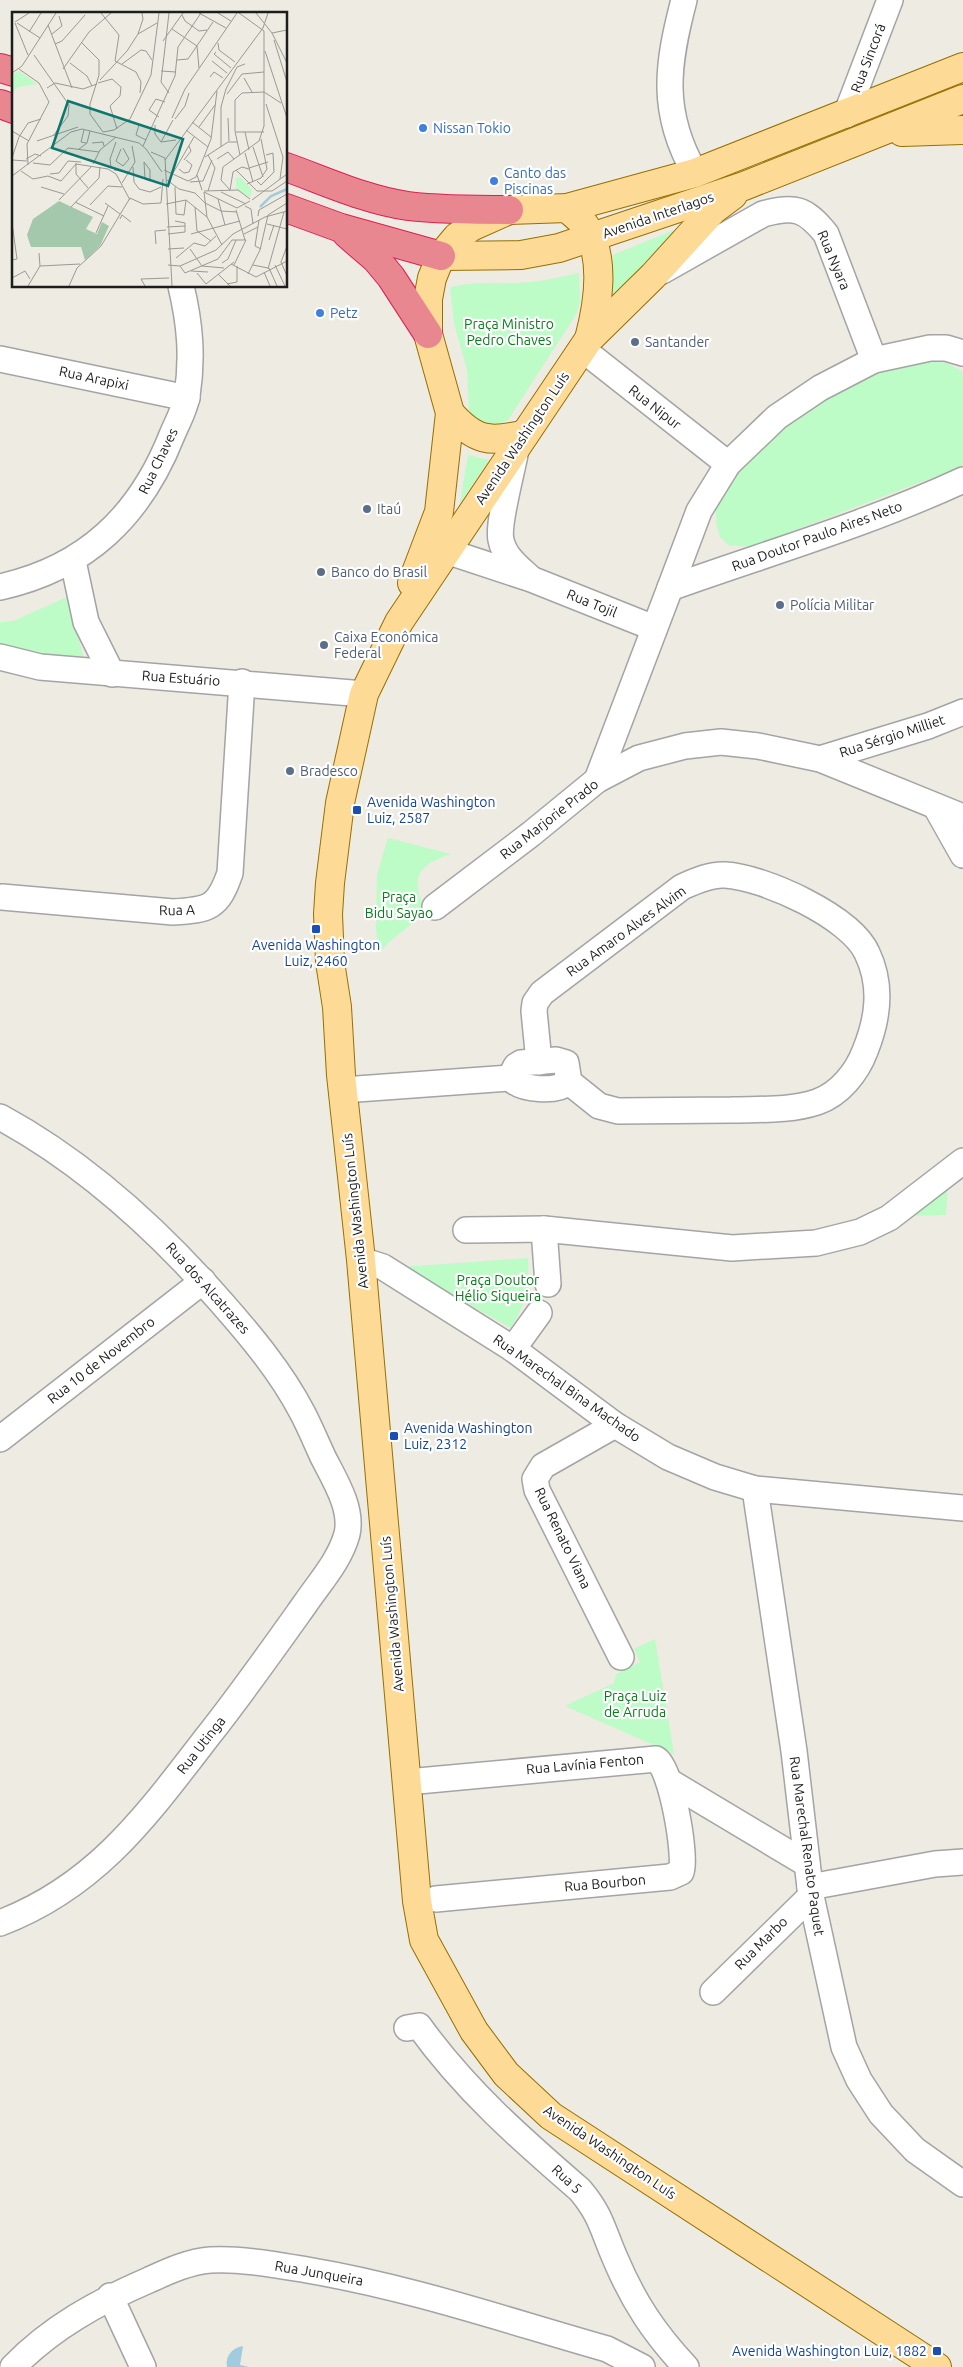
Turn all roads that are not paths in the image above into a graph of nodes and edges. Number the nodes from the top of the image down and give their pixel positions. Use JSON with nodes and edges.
{"nodes":[{"id":1,"x":684,"y":0,"type":"edge"},
{"id":2,"x":890,"y":0,"type":"edge"},
{"id":3,"x":963,"y":68,"type":"edge"},
{"id":4,"x":963,"y":99,"type":"edge"},
{"id":5,"x":0,"y":104,"type":"edge"},
{"id":6,"x":12,"y":108,"type":"edge"},
{"id":7,"x":846,"y":115,"type":"junction"},
{"id":8,"x":963,"y":130,"type":"edge"},
{"id":9,"x":868,"y":136,"type":"junction"},
{"id":10,"x":288,"y":168,"type":"edge"},
{"id":11,"x":695,"y":173,"type":"junction"},
{"id":12,"x":744,"y":186,"type":"junction"},
{"id":13,"x":567,"y":208,"type":"junction"},
{"id":14,"x":288,"y":209,"type":"edge"},
{"id":15,"x":508,"y":210,"type":"junction"},
{"id":16,"x":341,"y":228,"type":"junction"},
{"id":17,"x":591,"y":238,"type":"junction"},
{"id":18,"x":441,"y":256,"type":"junction"},
{"id":19,"x":653,"y":276,"type":"junction"},
{"id":20,"x":181,"y":288,"type":"edge"},
{"id":21,"x":428,"y":334,"type":"junction"},
{"id":22,"x":586,"y":344,"type":"junction"},
{"id":23,"x":963,"y":353,"type":"edge"},
{"id":24,"x":0,"y":359,"type":"edge"},
{"id":25,"x":874,"y":360,"type":"junction"},
{"id":26,"x":187,"y":398,"type":"junction"},
{"id":27,"x":450,"y":413,"type":"junction"},
{"id":28,"x":521,"y":439,"type":"junction"},
{"id":29,"x":728,"y":464,"type":"junction"},
{"id":30,"x":963,"y":480,"type":"edge"},
{"id":31,"x":446,"y":551,"type":"junction"},
{"id":32,"x":73,"y":561,"type":"junction"},
{"id":33,"x":530,"y":579,"type":"junction"},
{"id":34,"x":0,"y":587,"type":"edge"},
{"id":35,"x":670,"y":588,"type":"junction"},
{"id":36,"x":399,"y":622,"type":"junction"},
{"id":37,"x":654,"y":628,"type":"junction"},
{"id":38,"x":0,"y":657,"type":"edge"},
{"id":39,"x":112,"y":674,"type":"junction"},
{"id":40,"x":242,"y":682,"type":"junction"},
{"id":41,"x":364,"y":694,"type":"junction"},
{"id":42,"x":963,"y":712,"type":"edge"},
{"id":43,"x":820,"y":759,"type":"junction"},
{"id":44,"x":597,"y":780,"type":"junction"},
{"id":45,"x":936,"y":807,"type":"junction"},
{"id":46,"x":963,"y":817,"type":"edge"},
{"id":47,"x":963,"y":855,"type":"edge"},
{"id":48,"x":2,"y":897,"type":"dead end"},
{"id":49,"x":435,"y":907,"type":"dead end"},
{"id":50,"x":539,"y":1062,"type":"junction"},
{"id":51,"x":510,"y":1078,"type":"junction"},
{"id":52,"x":568,"y":1082,"type":"junction"},
{"id":53,"x":343,"y":1090,"type":"junction"},
{"id":54,"x":0,"y":1117,"type":"edge"},
{"id":55,"x":963,"y":1161,"type":"edge"},
{"id":56,"x":544,"y":1229,"type":"junction"},
{"id":57,"x":466,"y":1230,"type":"dead end"},
{"id":58,"x":361,"y":1260,"type":"junction"},
{"id":59,"x":203,"y":1281,"type":"junction"},
{"id":60,"x":548,"y":1284,"type":"dead end"},
{"id":61,"x":539,"y":1313,"type":"dead end"},
{"id":62,"x":513,"y":1349,"type":"junction"},
{"id":63,"x":615,"y":1425,"type":"junction"},
{"id":64,"x":0,"y":1439,"type":"edge"},
{"id":65,"x":755,"y":1489,"type":"junction"},
{"id":66,"x":963,"y":1508,"type":"edge"},
{"id":67,"x":347,"y":1517,"type":"joint"},
{"id":68,"x":622,"y":1658,"type":"dead end"},
{"id":69,"x":418,"y":1781,"type":"dead end"},
{"id":70,"x":670,"y":1782,"type":"junction"},
{"id":71,"x":963,"y":1862,"type":"edge"},
{"id":72,"x":809,"y":1882,"type":"junction"},
{"id":73,"x":436,"y":1899,"type":"dead end"},
{"id":74,"x":0,"y":1923,"type":"edge"},
{"id":75,"x":713,"y":1992,"type":"dead end"},
{"id":76,"x":407,"y":2028,"type":"dead end"},
{"id":77,"x":963,"y":2184,"type":"edge"},
{"id":78,"x":110,"y":2296,"type":"junction"},
{"id":79,"x":13,"y":2367,"type":"edge"},
{"id":80,"x":143,"y":2367,"type":"edge"},
{"id":81,"x":642,"y":2367,"type":"edge"},
{"id":82,"x":686,"y":2367,"type":"edge"},
{"id":83,"x":936,"y":2367,"type":"edge"}],
"edges":[{"from":1,"to":11,"type":"street"},
{"from":2,"to":7,"type":"street","name":"Rua Sincorá"},
{"from":3,"to":7,"type":"main road","name":"Avenida Interlagos"},
{"from":4,"to":9,"type":"main road","name":"Avenida Interlagos"},
{"from":5,"to":6,"type":"highway"},
{"from":7,"to":11,"type":"main road","name":"Avenida Interlagos"},
{"from":8,"to":9,"type":"main road"},
{"from":9,"to":12,"type":"main road","name":"Avenida Interlagos"},
{"from":10,"to":15,"type":"highway"},
{"from":11,"to":13,"type":"main road","name":"Avenida Interlagos"},
{"from":12,"to":17,"type":"main road","name":"Avenida Interlagos"},
{"from":12,"to":19,"type":"main road"},
{"from":13,"to":15,"type":"main road"},
{"from":13,"to":17,"type":"main road","name":"Avenida Washington Luís"},
{"from":14,"to":16,"type":"highway"},
{"from":15,"to":18,"type":"main road","name":"Avenida Washington Luís"},
{"from":16,"to":18,"type":"highway","name":"Avenida Interlagos"},
{"from":16,"to":21,"type":"highway"},
{"from":17,"to":18,"type":"main road","name":"Avenida Interlagos"},
{"from":17,"to":22,"type":"main road","name":"Avenida Washington Luís"},
{"from":18,"to":21,"type":"main road","name":"Avenida Washington Luís"},
{"from":19,"to":22,"type":"main road"},
{"from":19,"to":25,"type":"street","name":"Rua Nyara"},
{"from":20,"to":26,"type":"street","name":"Rua Chaves"},
{"from":21,"to":27,"type":"main road","name":"Avenida Washington Luís"},
{"from":22,"to":28,"type":"main road","name":"Avenida Washington Luís"},
{"from":22,"to":29,"type":"street","name":"Rua Nipur"},
{"from":23,"to":25,"type":"street"},
{"from":24,"to":26,"type":"street","name":"Rua Arapixi"},
{"from":25,"to":29,"type":"street"},
{"from":26,"to":32,"type":"street","name":"Rua Chaves"},
{"from":27,"to":28,"type":"main road"},
{"from":27,"to":36,"type":"main road","name":"Avenida Washington Luís"},
{"from":28,"to":31,"type":"main road","name":"Avenida Washington Luís"},
{"from":28,"to":33,"type":"street","name":"Rua Tojil"},
{"from":29,"to":35,"type":"street"},
{"from":30,"to":35,"type":"street","name":"Rua Doutor Paulo Aires Neto"},
{"from":31,"to":33,"type":"street","name":"Rua Tojil"},
{"from":31,"to":36,"type":"main road","name":"Avenida Washington Luís"},
{"from":32,"to":34,"type":"street","name":"Rua Chaves"},
{"from":32,"to":39,"type":"street"},
{"from":33,"to":37,"type":"street","name":"Rua Tojil"},
{"from":35,"to":37,"type":"street"},
{"from":36,"to":41,"type":"main road","name":"Avenida Washington Luís"},
{"from":37,"to":44,"type":"street"},
{"from":38,"to":39,"type":"street","name":"Rua Estuário"},
{"from":39,"to":40,"type":"street","name":"Rua Estuário"},
{"from":40,"to":41,"type":"street","name":"Rua Estuário"},
{"from":40,"to":48,"type":"street","name":"Rua A"},
{"from":41,"to":53,"type":"main road","name":"Avenida Washington Luís"},
{"from":42,"to":43,"type":"street","name":"Rua Sérgio Milliet"},
{"from":43,"to":44,"type":"street","name":"Rua Marjorie Prado"},
{"from":43,"to":45,"type":"street","name":"Rua Marjorie Prado"},
{"from":44,"to":49,"type":"street","name":"Rua Marjorie Prado"},
{"from":45,"to":46,"type":"street","name":"Rua Marjorie Prado"},
{"from":45,"to":47,"type":"street"},
{"from":50,"to":51,"type":"street"},
{"from":50,"to":52,"type":"street"},
{"from":50,"to":52,"type":"street","name":"Rua Amaro Alves Alvim"},
{"from":51,"to":52,"type":"street"},
{"from":51,"to":53,"type":"street"},
{"from":53,"to":58,"type":"main road","name":"Avenida Washington Luís"},
{"from":54,"to":59,"type":"street","name":"Rua dos Alcatrazes"},
{"from":55,"to":56,"type":"street"},
{"from":56,"to":57,"type":"street"},
{"from":56,"to":60,"type":"street"},
{"from":58,"to":62,"type":"street","name":"Rua Marechal Bina Machado"},
{"from":58,"to":83,"type":"main road","name":"Avenida Washington Luís"},
{"from":59,"to":64,"type":"street","name":"Rua 10 de Novembro"},
{"from":59,"to":67,"type":"street","name":"Rua dos Alcatrazes"},
{"from":61,"to":62,"type":"street"},
{"from":62,"to":63,"type":"street","name":"Rua Marechal Bina Machado"},
{"from":63,"to":65,"type":"street","name":"Rua Marechal Bina Machado"},
{"from":63,"to":68,"type":"street","name":"Rua Renato Viana"},
{"from":65,"to":66,"type":"street","name":"Rua Marechal Bina Machado"},
{"from":65,"to":72,"type":"street","name":"Rua Marechal Renato Paquet"},
{"from":67,"to":74,"type":"street","name":"Rua Utinga"},
{"from":69,"to":70,"type":"street","name":"Rua Lavínia Fenton"},
{"from":70,"to":72,"type":"street","name":"Rua Lavínia Fenton"},
{"from":70,"to":73,"type":"street","name":"Rua Bourbon"},
{"from":71,"to":72,"type":"street"},
{"from":72,"to":75,"type":"street","name":"Rua Marbo"},
{"from":72,"to":77,"type":"street","name":"Rua Marechal Renato Paquet"},
{"from":76,"to":82,"type":"street","name":"Rua 5"},
{"from":78,"to":79,"type":"street","name":"Rua Junqueira"},
{"from":78,"to":80,"type":"street"},
{"from":78,"to":81,"type":"street","name":"Rua Junqueira"}]}
